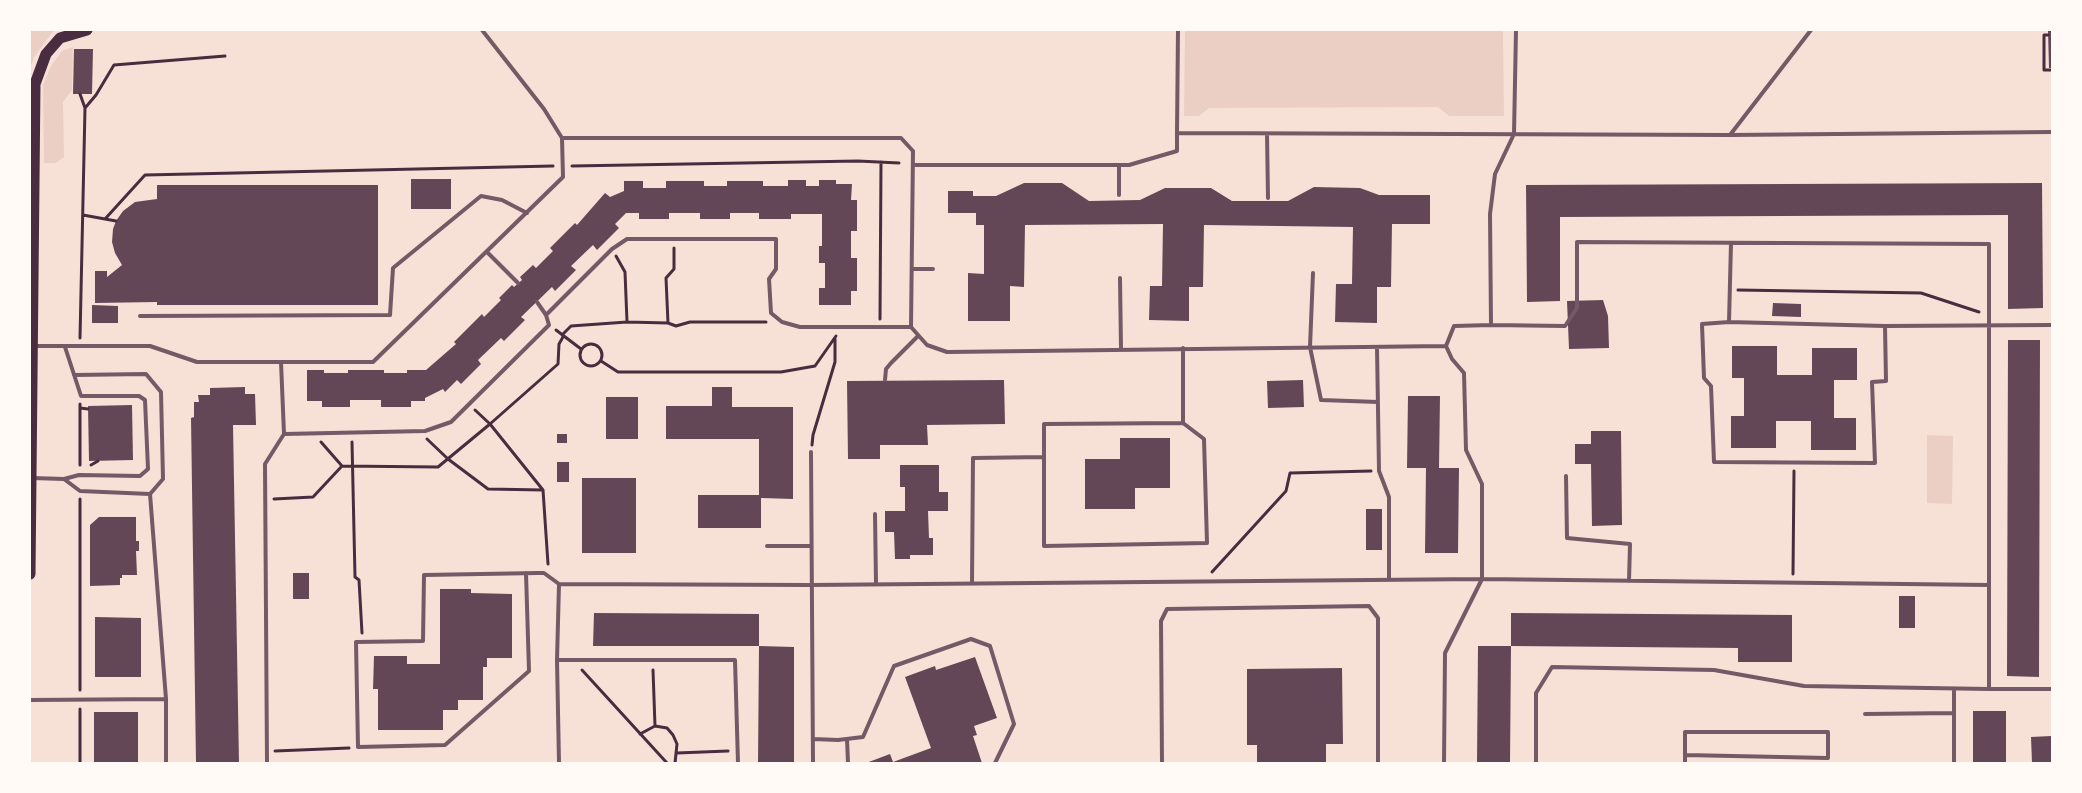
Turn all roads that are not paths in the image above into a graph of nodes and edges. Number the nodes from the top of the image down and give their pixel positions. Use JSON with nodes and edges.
{"nodes":[{"id":1,"x":88,"y":30,"type":"edge"},
{"id":2,"x":482,"y":30,"type":"edge"},
{"id":3,"x":1178,"y":30,"type":"edge"},
{"id":4,"x":1516,"y":30,"type":"edge"},
{"id":5,"x":1811,"y":30,"type":"edge"},
{"id":6,"x":32,"y":125,"type":"edge"},
{"id":7,"x":2052,"y":132,"type":"edge"},
{"id":8,"x":1178,"y":133,"type":"junction"},
{"id":9,"x":1266,"y":134,"type":"junction"},
{"id":10,"x":1514,"y":134,"type":"junction"},
{"id":11,"x":1730,"y":135,"type":"junction"},
{"id":12,"x":562,"y":138,"type":"junction"},
{"id":13,"x":1119,"y":165,"type":"junction"},
{"id":14,"x":913,"y":166,"type":"junction"},
{"id":15,"x":1119,"y":195,"type":"dead end"},
{"id":16,"x":1268,"y":198,"type":"dead end"},
{"id":17,"x":527,"y":213,"type":"junction"},
{"id":18,"x":1731,"y":243,"type":"junction"},
{"id":19,"x":487,"y":252,"type":"junction"},
{"id":20,"x":912,"y":269,"type":"junction"},
{"id":21,"x":933,"y":269,"type":"dead end"},
{"id":22,"x":1312,"y":273,"type":"dead end"},
{"id":23,"x":1120,"y":278,"type":"dead end"},
{"id":24,"x":518,"y":283,"type":"dead end"},
{"id":25,"x":537,"y":302,"type":"dead end"},
{"id":26,"x":546,"y":315,"type":"junction"},
{"id":27,"x":140,"y":316,"type":"dead end"},
{"id":28,"x":1729,"y":322,"type":"junction"},
{"id":29,"x":1491,"y":325,"type":"junction"},
{"id":30,"x":1989,"y":325,"type":"junction"},
{"id":31,"x":2052,"y":325,"type":"edge"},
{"id":32,"x":1885,"y":326,"type":"junction"},
{"id":33,"x":911,"y":327,"type":"junction"},
{"id":34,"x":918,"y":336,"type":"junction"},
{"id":35,"x":32,"y":346,"type":"junction"},
{"id":36,"x":1446,"y":346,"type":"junction"},
{"id":37,"x":65,"y":347,"type":"junction"},
{"id":38,"x":1310,"y":347,"type":"junction"},
{"id":39,"x":1378,"y":347,"type":"junction"},
{"id":40,"x":1183,"y":348,"type":"junction"},
{"id":41,"x":1121,"y":349,"type":"junction"},
{"id":42,"x":281,"y":362,"type":"junction"},
{"id":43,"x":74,"y":375,"type":"junction"},
{"id":44,"x":885,"y":380,"type":"dead end"},
{"id":45,"x":1378,"y":402,"type":"junction"},
{"id":46,"x":1183,"y":423,"type":"junction"},
{"id":47,"x":284,"y":434,"type":"junction"},
{"id":48,"x":811,"y":452,"type":"road end"},
{"id":49,"x":1044,"y":457,"type":"junction"},
{"id":50,"x":1566,"y":476,"type":"dead end"},
{"id":51,"x":31,"y":478,"type":"edge"},
{"id":52,"x":64,"y":479,"type":"junction"},
{"id":53,"x":150,"y":494,"type":"junction"},
{"id":54,"x":875,"y":514,"type":"dead end"},
{"id":55,"x":768,"y":546,"type":"dead end"},
{"id":56,"x":811,"y":546,"type":"junction"},
{"id":57,"x":526,"y":573,"type":"junction"},
{"id":58,"x":30,"y":574,"type":"edge"},
{"id":59,"x":1389,"y":578,"type":"junction"},
{"id":60,"x":1482,"y":579,"type":"junction"},
{"id":61,"x":1629,"y":580,"type":"junction"},
{"id":62,"x":972,"y":583,"type":"junction"},
{"id":63,"x":558,"y":584,"type":"junction"},
{"id":64,"x":876,"y":584,"type":"junction"},
{"id":65,"x":810,"y":585,"type":"junction"},
{"id":66,"x":1989,"y":585,"type":"junction"},
{"id":67,"x":557,"y":660,"type":"junction"},
{"id":68,"x":1989,"y":689,"type":"junction"},
{"id":69,"x":2052,"y":689,"type":"edge"},
{"id":70,"x":1954,"y":690,"type":"junction"},
{"id":71,"x":166,"y":699,"type":"junction"},
{"id":72,"x":30,"y":700,"type":"edge"},
{"id":73,"x":1954,"y":713,"type":"junction"},
{"id":74,"x":1865,"y":714,"type":"dead end"},
{"id":75,"x":813,"y":739,"type":"junction"},
{"id":76,"x":847,"y":739,"type":"junction"},
{"id":77,"x":1685,"y":755,"type":"junction"},
{"id":78,"x":166,"y":763,"type":"edge"},
{"id":79,"x":267,"y":763,"type":"edge"},
{"id":80,"x":559,"y":763,"type":"edge"},
{"id":81,"x":738,"y":763,"type":"edge"},
{"id":82,"x":813,"y":763,"type":"edge"},
{"id":83,"x":848,"y":763,"type":"edge"},
{"id":84,"x":995,"y":763,"type":"edge"},
{"id":85,"x":1162,"y":763,"type":"edge"},
{"id":86,"x":1378,"y":763,"type":"edge"},
{"id":87,"x":1444,"y":763,"type":"edge"},
{"id":88,"x":1536,"y":763,"type":"edge"},
{"id":89,"x":1685,"y":763,"type":"edge"},
{"id":90,"x":1954,"y":763,"type":"edge"}],
"edges":[{"from":1,"to":6,"type":"main road"},
{"from":2,"to":12,"type":"lane"},
{"from":3,"to":8,"type":"lane"},
{"from":4,"to":10,"type":"lane"},
{"from":5,"to":11,"type":"lane"},
{"from":6,"to":35,"type":"main road"},
{"from":7,"to":11,"type":"lane"},
{"from":8,"to":9,"type":"lane"},
{"from":8,"to":13,"type":"lane"},
{"from":9,"to":10,"type":"lane"},
{"from":9,"to":16,"type":"lane"},
{"from":10,"to":11,"type":"lane"},
{"from":10,"to":29,"type":"lane"},
{"from":12,"to":14,"type":"lane"},
{"from":12,"to":17,"type":"lane"},
{"from":13,"to":14,"type":"lane"},
{"from":13,"to":15,"type":"lane"},
{"from":14,"to":20,"type":"lane"},
{"from":17,"to":19,"type":"lane"},
{"from":17,"to":27,"type":"lane"},
{"from":18,"to":28,"type":"lane"},
{"from":18,"to":29,"type":"lane"},
{"from":18,"to":30,"type":"lane"},
{"from":19,"to":24,"type":"lane"},
{"from":19,"to":42,"type":"lane"},
{"from":20,"to":21,"type":"lane"},
{"from":20,"to":33,"type":"lane"},
{"from":22,"to":38,"type":"lane"},
{"from":23,"to":41,"type":"lane"},
{"from":25,"to":26,"type":"lane"},
{"from":26,"to":33,"type":"lane"},
{"from":26,"to":47,"type":"lane"},
{"from":28,"to":32,"type":"lane"},
{"from":28,"to":32,"type":"lane"},
{"from":29,"to":36,"type":"lane"},
{"from":30,"to":31,"type":"lane"},
{"from":30,"to":32,"type":"lane"},
{"from":30,"to":66,"type":"lane"},
{"from":33,"to":34,"type":"lane"},
{"from":34,"to":41,"type":"lane"},
{"from":34,"to":44,"type":"lane"},
{"from":35,"to":37,"type":"lane"},
{"from":35,"to":51,"type":"main road"},
{"from":36,"to":39,"type":"lane"},
{"from":36,"to":60,"type":"lane"},
{"from":37,"to":42,"type":"lane"},
{"from":37,"to":43,"type":"lane"},
{"from":38,"to":39,"type":"lane"},
{"from":38,"to":40,"type":"lane"},
{"from":38,"to":45,"type":"lane"},
{"from":39,"to":45,"type":"lane"},
{"from":40,"to":41,"type":"lane"},
{"from":40,"to":46,"type":"lane"},
{"from":42,"to":47,"type":"lane"},
{"from":43,"to":52,"type":"lane"},
{"from":43,"to":53,"type":"lane"},
{"from":45,"to":59,"type":"lane"},
{"from":46,"to":49,"type":"lane"},
{"from":46,"to":49,"type":"lane"},
{"from":47,"to":79,"type":"lane"},
{"from":48,"to":56,"type":"lane"},
{"from":49,"to":62,"type":"lane"},
{"from":50,"to":61,"type":"lane"},
{"from":51,"to":52,"type":"lane"},
{"from":51,"to":58,"type":"main road"},
{"from":52,"to":53,"type":"lane"},
{"from":53,"to":71,"type":"lane"},
{"from":54,"to":64,"type":"lane"},
{"from":55,"to":56,"type":"lane"},
{"from":56,"to":65,"type":"lane"},
{"from":57,"to":57,"type":"lane"},
{"from":57,"to":63,"type":"lane"},
{"from":59,"to":60,"type":"lane"},
{"from":59,"to":62,"type":"lane"},
{"from":60,"to":61,"type":"lane"},
{"from":60,"to":87,"type":"lane"},
{"from":61,"to":66,"type":"lane"},
{"from":62,"to":64,"type":"lane"},
{"from":63,"to":65,"type":"lane"},
{"from":63,"to":67,"type":"lane"},
{"from":64,"to":65,"type":"lane"},
{"from":65,"to":75,"type":"lane"},
{"from":66,"to":68,"type":"lane"},
{"from":67,"to":80,"type":"lane"},
{"from":67,"to":81,"type":"lane"},
{"from":68,"to":69,"type":"lane"},
{"from":68,"to":70,"type":"lane"},
{"from":70,"to":73,"type":"lane"},
{"from":70,"to":88,"type":"lane"},
{"from":71,"to":72,"type":"lane"},
{"from":71,"to":78,"type":"lane"},
{"from":73,"to":74,"type":"lane"},
{"from":73,"to":90,"type":"lane"},
{"from":75,"to":76,"type":"lane"},
{"from":75,"to":82,"type":"lane"},
{"from":76,"to":83,"type":"lane"},
{"from":76,"to":84,"type":"lane"},
{"from":77,"to":77,"type":"lane"},
{"from":77,"to":89,"type":"lane"},
{"from":85,"to":86,"type":"lane"}]}
